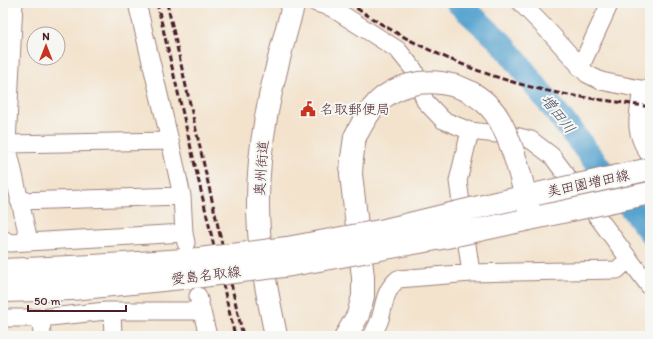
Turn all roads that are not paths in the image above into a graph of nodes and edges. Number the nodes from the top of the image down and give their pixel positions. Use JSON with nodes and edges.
{"nodes":[{"id":1,"x":14,"y":3,"type":"edge"},
{"id":2,"x":137,"y":3,"type":"edge"},
{"id":3,"x":294,"y":3,"type":"edge"},
{"id":4,"x":316,"y":3,"type":"edge"},
{"id":5,"x":521,"y":3,"type":"edge"},
{"id":6,"x":605,"y":16,"type":"edge"},
{"id":7,"x":580,"y":68,"type":"junction"},
{"id":8,"x":6,"y":70,"type":"edge"},
{"id":9,"x":646,"y":90,"type":"edge"},
{"id":10,"x":470,"y":131,"type":"junction"},
{"id":11,"x":170,"y":141,"type":"junction"},
{"id":12,"x":7,"y":144,"type":"junction"},
{"id":13,"x":650,"y":156,"type":"edge"},
{"id":14,"x":650,"y":169,"type":"edge"},
{"id":15,"x":650,"y":193,"type":"edge"},
{"id":16,"x":182,"y":196,"type":"junction"},
{"id":17,"x":526,"y":196,"type":"junction"},
{"id":18,"x":19,"y":201,"type":"junction"},
{"id":19,"x":531,"y":219,"type":"junction"},
{"id":20,"x":3,"y":239,"type":"edge"},
{"id":21,"x":29,"y":241,"type":"junction"},
{"id":22,"x":629,"y":259,"type":"junction"},
{"id":23,"x":3,"y":270,"type":"edge"},
{"id":24,"x":195,"y":270,"type":"junction"},
{"id":25,"x":471,"y":273,"type":"junction"},
{"id":26,"x":650,"y":288,"type":"edge"},
{"id":27,"x":3,"y":291,"type":"edge"},
{"id":28,"x":112,"y":311,"type":"junction"},
{"id":29,"x":3,"y":318,"type":"edge"},
{"id":30,"x":41,"y":318,"type":"junction"},
{"id":31,"x":42,"y":336,"type":"edge"},
{"id":32,"x":113,"y":336,"type":"edge"},
{"id":33,"x":208,"y":336,"type":"edge"},
{"id":34,"x":276,"y":336,"type":"edge"},
{"id":35,"x":346,"y":336,"type":"edge"},
{"id":36,"x":372,"y":336,"type":"edge"}],
"edges":[{"from":1,"to":8,"type":"street"},
{"from":2,"to":11,"type":"street"},
{"from":3,"to":34,"type":"main road","name":"奥州街道"},
{"from":4,"to":10,"type":"street"},
{"from":5,"to":7,"type":"street"},
{"from":6,"to":7,"type":"street"},
{"from":7,"to":9,"type":"street"},
{"from":8,"to":12,"type":"street"},
{"from":9,"to":13,"type":"street"},
{"from":10,"to":22,"type":"street"},
{"from":10,"to":25,"type":"street"},
{"from":11,"to":12,"type":"street"},
{"from":11,"to":16,"type":"street"},
{"from":12,"to":18,"type":"street"},
{"from":14,"to":17,"type":"main road","name":"美田園増田線","bridge":true},
{"from":15,"to":19,"type":"main road","name":"美田園増田線","bridge":true},
{"from":16,"to":18,"type":"street"},
{"from":16,"to":24,"type":"street"},
{"from":17,"to":19,"type":"main road","bridge":true},
{"from":17,"to":24,"type":"main road","name":"愛島名取線","bridge":true},
{"from":17,"to":35,"type":"main road","bridge":true},
{"from":18,"to":21,"type":"street"},
{"from":19,"to":24,"type":"main road","name":"愛島名取線","bridge":true},
{"from":20,"to":21,"type":"street"},
{"from":21,"to":24,"type":"street"},
{"from":22,"to":25,"type":"street"},
{"from":22,"to":26,"type":"street"},
{"from":23,"to":24,"type":"main road","name":"愛島名取線"},
{"from":24,"to":27,"type":"main road","name":"愛島名取線"},
{"from":24,"to":28,"type":"street"},
{"from":24,"to":33,"type":"street"},
{"from":25,"to":36,"type":"street"},
{"from":28,"to":30,"type":"street"},
{"from":28,"to":32,"type":"street"},
{"from":29,"to":30,"type":"street"},
{"from":30,"to":31,"type":"street"}]}
